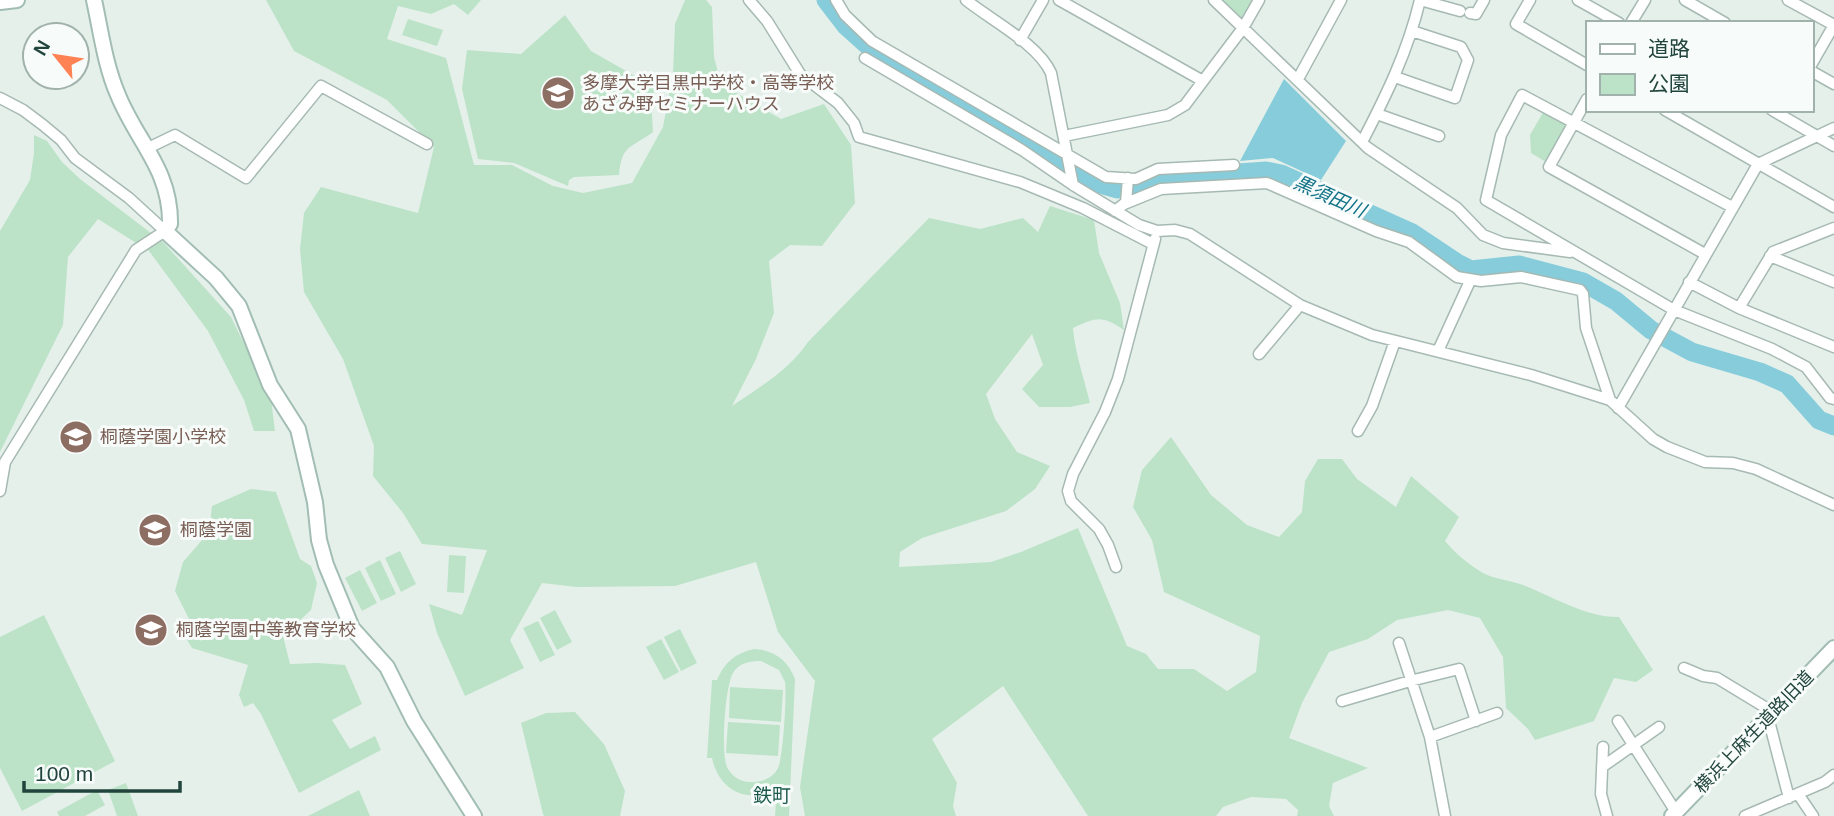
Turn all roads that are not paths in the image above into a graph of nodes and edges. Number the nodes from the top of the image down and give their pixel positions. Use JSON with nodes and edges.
{"nodes":[{"id":1,"x":17,"y":0,"type":"edge"},
{"id":2,"x":94,"y":0,"type":"edge"},
{"id":3,"x":749,"y":0,"type":"edge"},
{"id":4,"x":836,"y":0,"type":"edge"},
{"id":5,"x":966,"y":0,"type":"edge"},
{"id":6,"x":1043,"y":0,"type":"edge"},
{"id":7,"x":1059,"y":0,"type":"edge"},
{"id":8,"x":1214,"y":0,"type":"edge"},
{"id":9,"x":1259,"y":0,"type":"edge"},
{"id":10,"x":1341,"y":0,"type":"edge"},
{"id":11,"x":1420,"y":0,"type":"edge"},
{"id":12,"x":1484,"y":0,"type":"edge"},
{"id":13,"x":1530,"y":0,"type":"edge"},
{"id":14,"x":1578,"y":0,"type":"edge"},
{"id":15,"x":1644,"y":0,"type":"edge"},
{"id":16,"x":1685,"y":0,"type":"edge"},
{"id":17,"x":1788,"y":0,"type":"edge"},
{"id":18,"x":0,"y":2,"type":"edge"},
{"id":19,"x":1615,"y":21,"type":"edge"},
{"id":20,"x":1632,"y":21,"type":"edge"},
{"id":21,"x":1722,"y":21,"type":"edge"},
{"id":22,"x":1834,"y":25,"type":"edge"},
{"id":23,"x":1244,"y":28,"type":"junction"},
{"id":24,"x":1412,"y":31,"type":"junction"},
{"id":25,"x":1020,"y":40,"type":"junction"},
{"id":26,"x":865,"y":58,"type":"dead end"},
{"id":27,"x":1813,"y":62,"type":"edge"},
{"id":28,"x":1586,"y":64,"type":"edge"},
{"id":29,"x":1813,"y":72,"type":"edge"},
{"id":30,"x":1395,"y":77,"type":"junction"},
{"id":31,"x":1298,"y":79,"type":"junction"},
{"id":32,"x":1203,"y":81,"type":"junction"},
{"id":33,"x":1834,"y":84,"type":"edge"},
{"id":34,"x":0,"y":98,"type":"edge"},
{"id":35,"x":1586,"y":101,"type":"edge"},
{"id":36,"x":1668,"y":112,"type":"edge"},
{"id":37,"x":1775,"y":112,"type":"edge"},
{"id":38,"x":1377,"y":114,"type":"junction"},
{"id":39,"x":1575,"y":121,"type":"junction"},
{"id":40,"x":1834,"y":128,"type":"edge"},
{"id":41,"x":1064,"y":136,"type":"junction"},
{"id":42,"x":1439,"y":136,"type":"dead end"},
{"id":43,"x":1817,"y":136,"type":"junction"},
{"id":44,"x":1362,"y":142,"type":"junction"},
{"id":45,"x":427,"y":144,"type":"dead end"},
{"id":46,"x":1834,"y":145,"type":"edge"},
{"id":47,"x":146,"y":149,"type":"junction"},
{"id":48,"x":1068,"y":156,"type":"junction"},
{"id":49,"x":1758,"y":164,"type":"junction"},
{"id":50,"x":1234,"y":165,"type":"dead end"},
{"id":51,"x":1128,"y":178,"type":"junction"},
{"id":52,"x":1072,"y":181,"type":"junction"},
{"id":53,"x":1126,"y":203,"type":"junction"},
{"id":54,"x":1732,"y":207,"type":"junction"},
{"id":55,"x":1834,"y":207,"type":"edge"},
{"id":56,"x":1115,"y":211,"type":"junction"},
{"id":57,"x":1834,"y":228,"type":"edge"},
{"id":58,"x":165,"y":230,"type":"junction"},
{"id":59,"x":1157,"y":231,"type":"junction"},
{"id":60,"x":1153,"y":244,"type":"junction"},
{"id":61,"x":1573,"y":252,"type":"junction"},
{"id":62,"x":1704,"y":254,"type":"junction"},
{"id":63,"x":1770,"y":256,"type":"junction"},
{"id":64,"x":1470,"y":281,"type":"junction"},
{"id":65,"x":1689,"y":282,"type":"junction"},
{"id":66,"x":1834,"y":282,"type":"edge"},
{"id":67,"x":1300,"y":305,"type":"junction"},
{"id":68,"x":1740,"y":308,"type":"junction"},
{"id":69,"x":1673,"y":312,"type":"junction"},
{"id":70,"x":1395,"y":341,"type":"junction"},
{"id":71,"x":1834,"y":347,"type":"edge"},
{"id":72,"x":1438,"y":351,"type":"junction"},
{"id":73,"x":1259,"y":354,"type":"dead end"},
{"id":74,"x":1834,"y":399,"type":"edge"},
{"id":75,"x":1609,"y":400,"type":"junction"},
{"id":76,"x":1618,"y":408,"type":"junction"},
{"id":77,"x":1359,"y":431,"type":"dead end"},
{"id":78,"x":0,"y":491,"type":"edge"},
{"id":79,"x":1834,"y":505,"type":"edge"},
{"id":80,"x":1116,"y":567,"type":"dead end"},
{"id":81,"x":1399,"y":643,"type":"dead end"},
{"id":82,"x":1834,"y":648,"type":"edge"},
{"id":83,"x":1684,"y":668,"type":"dead end"},
{"id":84,"x":1410,"y":681,"type":"junction"},
{"id":85,"x":1342,"y":701,"type":"dead end"},
{"id":86,"x":1497,"y":713,"type":"dead end"},
{"id":87,"x":1770,"y":716,"type":"junction"},
{"id":88,"x":1476,"y":721,"type":"junction"},
{"id":89,"x":1618,"y":722,"type":"dead end"},
{"id":90,"x":1659,"y":727,"type":"dead end"},
{"id":91,"x":1430,"y":737,"type":"junction"},
{"id":92,"x":1603,"y":747,"type":"dead end"},
{"id":93,"x":1633,"y":747,"type":"junction"},
{"id":94,"x":1602,"y":767,"type":"junction"},
{"id":95,"x":1834,"y":775,"type":"edge"},
{"id":96,"x":1793,"y":796,"type":"junction"},
{"id":97,"x":1674,"y":814,"type":"edge"},
{"id":98,"x":474,"y":816,"type":"edge"},
{"id":99,"x":1446,"y":816,"type":"edge"},
{"id":100,"x":1607,"y":816,"type":"edge"},
{"id":101,"x":1745,"y":816,"type":"edge"},
{"id":102,"x":1813,"y":816,"type":"edge"}],
"edges":[{"from":1,"to":18,"type":"street"},
{"from":2,"to":47,"type":"street"},
{"from":3,"to":60,"type":"street"},
{"from":4,"to":48,"type":"street"},
{"from":5,"to":25,"type":"street"},
{"from":6,"to":25,"type":"street"},
{"from":7,"to":32,"type":"street"},
{"from":8,"to":23,"type":"street"},
{"from":9,"to":23,"type":"street"},
{"from":10,"to":31,"type":"street"},
{"from":11,"to":12,"type":"street"},
{"from":11,"to":24,"type":"street"},
{"from":13,"to":28,"type":"street"},
{"from":14,"to":19,"type":"street"},
{"from":15,"to":20,"type":"street"},
{"from":16,"to":21,"type":"street"},
{"from":17,"to":22,"type":"street"},
{"from":22,"to":27,"type":"street"},
{"from":23,"to":31,"type":"street"},
{"from":23,"to":32,"type":"street"},
{"from":24,"to":30,"type":"street"},
{"from":24,"to":30,"type":"street"},
{"from":25,"to":41,"type":"street"},
{"from":26,"to":52,"type":"street"},
{"from":29,"to":33,"type":"street"},
{"from":30,"to":38,"type":"street"},
{"from":31,"to":44,"type":"street"},
{"from":32,"to":41,"type":"street"},
{"from":34,"to":58,"type":"street"},
{"from":35,"to":39,"type":"street"},
{"from":36,"to":49,"type":"street"},
{"from":37,"to":43,"type":"street"},
{"from":38,"to":42,"type":"street"},
{"from":38,"to":44,"type":"street"},
{"from":39,"to":54,"type":"street"},
{"from":39,"to":61,"type":"street"},
{"from":39,"to":62,"type":"street"},
{"from":40,"to":43,"type":"street"},
{"from":41,"to":48,"type":"street"},
{"from":43,"to":46,"type":"street"},
{"from":43,"to":49,"type":"street"},
{"from":44,"to":61,"type":"street"},
{"from":45,"to":47,"type":"street"},
{"from":47,"to":58,"type":"street"},
{"from":48,"to":51,"type":"street"},
{"from":48,"to":52,"type":"street"},
{"from":49,"to":54,"type":"street"},
{"from":49,"to":55,"type":"street"},
{"from":50,"to":51,"type":"street"},
{"from":51,"to":53,"type":"street"},
{"from":52,"to":56,"type":"street"},
{"from":53,"to":56,"type":"street"},
{"from":53,"to":64,"type":"street"},
{"from":54,"to":62,"type":"street"},
{"from":56,"to":59,"type":"street"},
{"from":57,"to":63,"type":"street"},
{"from":58,"to":78,"type":"street"},
{"from":58,"to":98,"type":"street"},
{"from":59,"to":60,"type":"street"},
{"from":59,"to":67,"type":"street"},
{"from":60,"to":80,"type":"street"},
{"from":61,"to":69,"type":"street"},
{"from":62,"to":65,"type":"street"},
{"from":63,"to":66,"type":"street"},
{"from":63,"to":68,"type":"street"},
{"from":64,"to":72,"type":"street"},
{"from":64,"to":75,"type":"street"},
{"from":65,"to":68,"type":"street"},
{"from":65,"to":69,"type":"street"},
{"from":67,"to":70,"type":"street"},
{"from":67,"to":73,"type":"street"},
{"from":68,"to":71,"type":"street"},
{"from":69,"to":74,"type":"street"},
{"from":69,"to":76,"type":"street"},
{"from":70,"to":72,"type":"street"},
{"from":70,"to":77,"type":"street"},
{"from":72,"to":75,"type":"street"},
{"from":75,"to":76,"type":"street"},
{"from":76,"to":79,"type":"street"},
{"from":81,"to":84,"type":"street"},
{"from":82,"to":87,"type":"street","name":"横浜上麻生道路旧道"},
{"from":83,"to":87,"type":"street"},
{"from":84,"to":85,"type":"street"},
{"from":84,"to":88,"type":"street"},
{"from":84,"to":91,"type":"street"},
{"from":86,"to":88,"type":"street"},
{"from":87,"to":96,"type":"street"},
{"from":87,"to":97,"type":"street","name":"横浜上麻生道路旧道"},
{"from":88,"to":91,"type":"street"},
{"from":89,"to":93,"type":"street"},
{"from":90,"to":93,"type":"street"},
{"from":91,"to":99,"type":"street"},
{"from":92,"to":94,"type":"street"},
{"from":93,"to":94,"type":"street"},
{"from":93,"to":97,"type":"street"},
{"from":94,"to":100,"type":"street"},
{"from":95,"to":96,"type":"street"},
{"from":96,"to":101,"type":"street"},
{"from":96,"to":102,"type":"street"}]}
